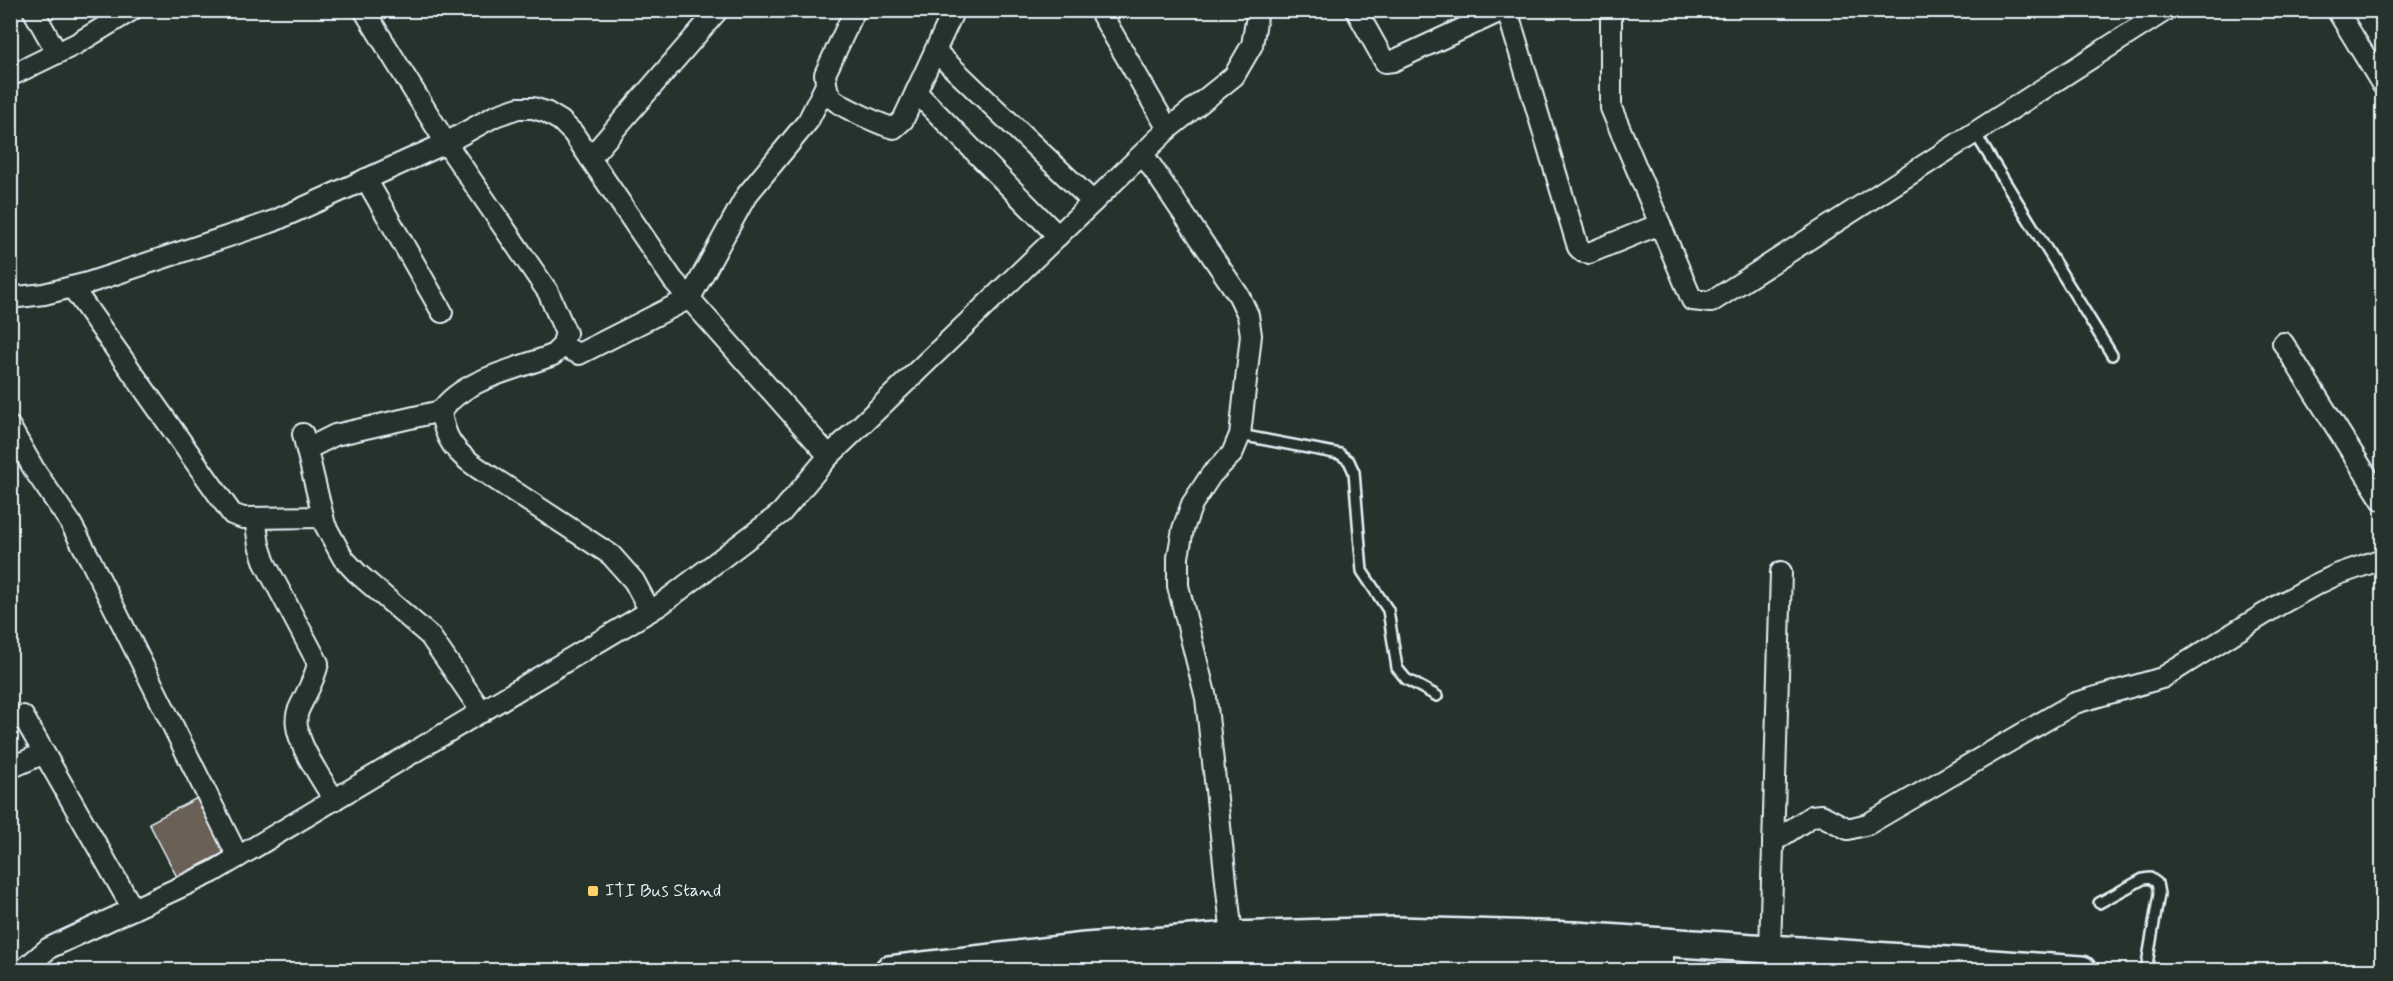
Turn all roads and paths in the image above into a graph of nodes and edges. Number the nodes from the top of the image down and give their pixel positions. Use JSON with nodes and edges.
{"nodes":[{"id":1,"x":33,"y":10,"type":"edge"},
{"id":2,"x":132,"y":10,"type":"edge"},
{"id":3,"x":364,"y":10,"type":"edge"},
{"id":4,"x":718,"y":10,"type":"edge"},
{"id":5,"x":855,"y":10,"type":"edge"},
{"id":6,"x":954,"y":10,"type":"edge"},
{"id":7,"x":1099,"y":10,"type":"edge"},
{"id":8,"x":1257,"y":10,"type":"edge"},
{"id":9,"x":1356,"y":10,"type":"edge"},
{"id":10,"x":1505,"y":10,"type":"edge"},
{"id":11,"x":1611,"y":10,"type":"edge"},
{"id":12,"x":2166,"y":10,"type":"edge"},
{"id":13,"x":2337,"y":10,"type":"edge"},
{"id":14,"x":935,"y":51,"type":"junction"},
{"id":15,"x":57,"y":53,"type":"junction"},
{"id":16,"x":10,"y":76,"type":"edge"},
{"id":17,"x":2382,"y":84,"type":"edge"},
{"id":18,"x":826,"y":85,"type":"junction"},
{"id":19,"x":916,"y":92,"type":"junction"},
{"id":20,"x":1168,"y":129,"type":"junction"},
{"id":21,"x":1975,"y":133,"type":"junction"},
{"id":22,"x":446,"y":143,"type":"junction"},
{"id":23,"x":1143,"y":154,"type":"junction"},
{"id":24,"x":591,"y":158,"type":"junction"},
{"id":25,"x":366,"y":179,"type":"junction"},
{"id":26,"x":1093,"y":202,"type":"junction"},
{"id":27,"x":1660,"y":225,"type":"junction"},
{"id":28,"x":1058,"y":236,"type":"junction"},
{"id":29,"x":72,"y":287,"type":"junction"},
{"id":30,"x":10,"y":298,"type":"edge"},
{"id":31,"x":690,"y":298,"type":"junction"},
{"id":32,"x":442,"y":312,"type":"dead end"},
{"id":33,"x":2283,"y":343,"type":"dead end"},
{"id":34,"x":562,"y":346,"type":"junction"},
{"id":35,"x":2112,"y":355,"type":"dead end"},
{"id":36,"x":441,"y":411,"type":"junction"},
{"id":37,"x":10,"y":427,"type":"edge"},
{"id":38,"x":1240,"y":435,"type":"junction"},
{"id":39,"x":829,"y":456,"type":"junction"},
{"id":40,"x":2382,"y":500,"type":"edge"},
{"id":41,"x":323,"y":516,"type":"junction"},
{"id":42,"x":255,"y":518,"type":"junction"},
{"id":43,"x":2382,"y":559,"type":"edge"},
{"id":44,"x":1781,"y":572,"type":"dead end"},
{"id":45,"x":650,"y":611,"type":"junction"},
{"id":46,"x":1437,"y":696,"type":"dead end"},
{"id":47,"x":482,"y":711,"type":"junction"},
{"id":48,"x":23,"y":716,"type":"dead end"},
{"id":49,"x":44,"y":753,"type":"junction"},
{"id":50,"x":10,"y":768,"type":"edge"},
{"id":51,"x":334,"y":800,"type":"junction"},
{"id":52,"x":1773,"y":843,"type":"junction"},
{"id":53,"x":237,"y":858,"type":"junction"},
{"id":54,"x":2099,"y":903,"type":"dead end"},
{"id":55,"x":133,"y":909,"type":"junction"},
{"id":56,"x":1232,"y":936,"type":"junction"},
{"id":57,"x":1770,"y":950,"type":"junction"},
{"id":58,"x":1415,"y":961,"type":"edge"},
{"id":59,"x":1458,"y":962,"type":"edge"},
{"id":60,"x":23,"y":970,"type":"edge"},
{"id":61,"x":889,"y":970,"type":"edge"},
{"id":62,"x":1066,"y":970,"type":"edge"},
{"id":63,"x":1798,"y":970,"type":"edge"},
{"id":64,"x":2082,"y":970,"type":"edge"},
{"id":65,"x":2146,"y":970,"type":"edge"}],
"edges":[{"from":1,"to":15,"type":"street"},
{"from":2,"to":15,"type":"street"},
{"from":3,"to":22,"type":"street"},
{"from":4,"to":24,"type":"street"},
{"from":5,"to":18,"type":"street"},
{"from":6,"to":14,"type":"street"},
{"from":7,"to":20,"type":"street"},
{"from":8,"to":20,"type":"street"},
{"from":9,"to":10,"type":"street"},
{"from":10,"to":27,"type":"street"},
{"from":11,"to":27,"type":"street"},
{"from":12,"to":21,"type":"street"},
{"from":13,"to":17,"type":"street"},
{"from":14,"to":19,"type":"street"},
{"from":14,"to":26,"type":"street"},
{"from":15,"to":16,"type":"street"},
{"from":18,"to":19,"type":"street"},
{"from":18,"to":31,"type":"street"},
{"from":19,"to":28,"type":"street"},
{"from":20,"to":23,"type":"street"},
{"from":21,"to":27,"type":"street"},
{"from":21,"to":35,"type":"lane"},
{"from":22,"to":24,"type":"street"},
{"from":22,"to":25,"type":"street"},
{"from":22,"to":34,"type":"street"},
{"from":23,"to":26,"type":"street"},
{"from":23,"to":38,"type":"street"},
{"from":24,"to":31,"type":"street"},
{"from":25,"to":29,"type":"street"},
{"from":25,"to":32,"type":"street"},
{"from":26,"to":28,"type":"street"},
{"from":28,"to":39,"type":"street"},
{"from":29,"to":30,"type":"street"},
{"from":29,"to":42,"type":"street"},
{"from":31,"to":34,"type":"street"},
{"from":31,"to":39,"type":"street"},
{"from":33,"to":40,"type":"street"},
{"from":34,"to":36,"type":"street"},
{"from":36,"to":41,"type":"street"},
{"from":36,"to":45,"type":"street"},
{"from":37,"to":53,"type":"street"},
{"from":38,"to":46,"type":"lane"},
{"from":38,"to":56,"type":"street"},
{"from":39,"to":45,"type":"street"},
{"from":41,"to":42,"type":"street"},
{"from":41,"to":47,"type":"street"},
{"from":42,"to":51,"type":"street"},
{"from":43,"to":52,"type":"street"},
{"from":44,"to":52,"type":"street"},
{"from":45,"to":47,"type":"street"},
{"from":47,"to":51,"type":"street"},
{"from":48,"to":49,"type":"street"},
{"from":49,"to":50,"type":"street"},
{"from":49,"to":55,"type":"street"},
{"from":51,"to":53,"type":"street"},
{"from":52,"to":57,"type":"street"},
{"from":53,"to":55,"type":"street"},
{"from":54,"to":65,"type":"lane"},
{"from":55,"to":60,"type":"street"},
{"from":56,"to":57,"type":"street"},
{"from":56,"to":61,"type":"street"},
{"from":57,"to":64,"type":"street"},
{"from":58,"to":59,"type":"street"},
{"from":58,"to":62,"type":"street"},
{"from":59,"to":63,"type":"street"}]}
